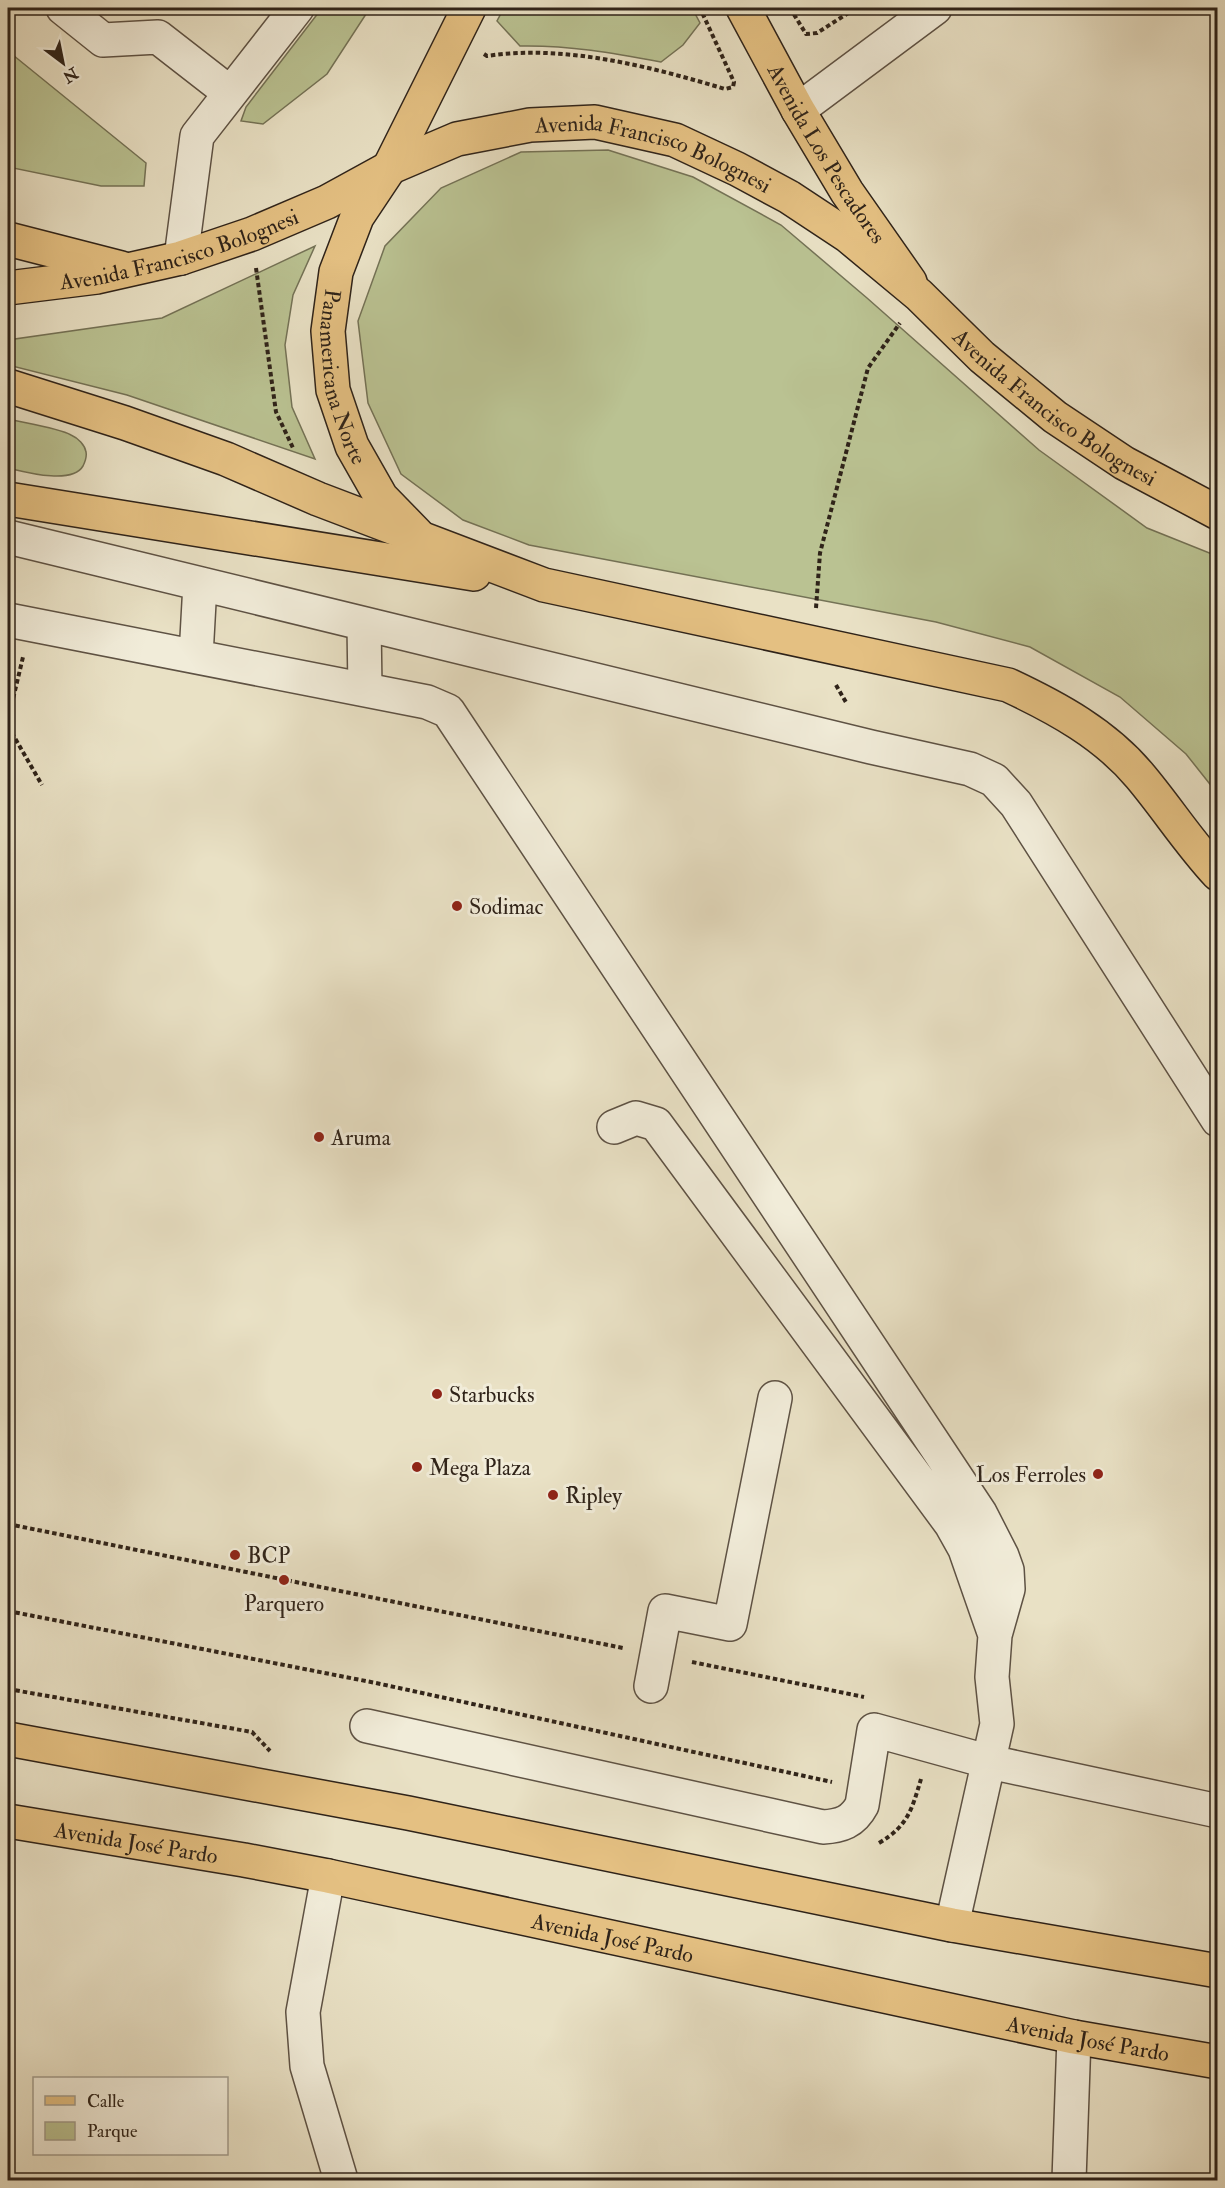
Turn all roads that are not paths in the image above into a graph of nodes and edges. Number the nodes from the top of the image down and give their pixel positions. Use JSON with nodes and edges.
{"nodes":[{"id":1,"x":63,"y":8,"type":"edge"},
{"id":2,"x":297,"y":8,"type":"edge"},
{"id":3,"x":469,"y":8,"type":"edge"},
{"id":4,"x":743,"y":8,"type":"edge"},
{"id":5,"x":935,"y":8,"type":"edge"},
{"id":6,"x":230,"y":93,"type":"junction"},
{"id":7,"x":798,"y":110,"type":"junction"},
{"id":8,"x":389,"y":168,"type":"junction"},
{"id":9,"x":8,"y":239,"type":"edge"},
{"id":10,"x":181,"y":258,"type":"junction"},
{"id":11,"x":129,"y":270,"type":"junction"},
{"id":12,"x":8,"y":288,"type":"edge"},
{"id":13,"x":919,"y":295,"type":"junction"},
{"id":14,"x":8,"y":386,"type":"edge"},
{"id":15,"x":8,"y":499,"type":"edge"},
{"id":16,"x":1218,"y":513,"type":"edge"},
{"id":17,"x":8,"y":537,"type":"edge"},
{"id":18,"x":423,"y":540,"type":"junction"},
{"id":19,"x":200,"y":584,"type":"junction"},
{"id":20,"x":544,"y":585,"type":"junction"},
{"id":21,"x":8,"y":620,"type":"edge"},
{"id":22,"x":364,"y":624,"type":"junction"},
{"id":23,"x":196,"y":656,"type":"junction"},
{"id":24,"x":365,"y":689,"type":"junction"},
{"id":25,"x":1214,"y":872,"type":"edge"},
{"id":26,"x":1218,"y":1119,"type":"edge"},
{"id":27,"x":614,"y":1127,"type":"dead end"},
{"id":28,"x":775,"y":1398,"type":"dead end"},
{"id":29,"x":995,"y":1635,"type":"junction"},
{"id":30,"x":651,"y":1686,"type":"dead end"},
{"id":31,"x":367,"y":1726,"type":"dead end"},
{"id":32,"x":8,"y":1739,"type":"edge"},
{"id":33,"x":990,"y":1762,"type":"junction"},
{"id":34,"x":1218,"y":1811,"type":"edge"},
{"id":35,"x":8,"y":1821,"type":"edge"},
{"id":36,"x":328,"y":1876,"type":"junction"},
{"id":37,"x":952,"y":1925,"type":"junction"},
{"id":38,"x":1218,"y":1971,"type":"edge"},
{"id":39,"x":1074,"y":2037,"type":"junction"},
{"id":40,"x":1218,"y":2062,"type":"edge"},
{"id":41,"x":340,"y":2181,"type":"edge"},
{"id":42,"x":1070,"y":2181,"type":"edge"}],
"edges":[{"from":1,"to":6,"type":"street"},
{"from":2,"to":6,"type":"street"},
{"from":3,"to":8,"type":"main road","name":"Panamericana Norte"},
{"from":4,"to":7,"type":"main road","name":"Avenida Los Pescadores"},
{"from":5,"to":7,"type":"street"},
{"from":6,"to":10,"type":"street"},
{"from":7,"to":13,"type":"main road","name":"Avenida Los Pescadores"},
{"from":8,"to":10,"type":"main road","name":"Avenida Francisco Bolognesi"},
{"from":8,"to":13,"type":"main road","name":"Avenida Francisco Bolognesi"},
{"from":8,"to":18,"type":"main road","name":"Panamericana Norte"},
{"from":9,"to":11,"type":"main road"},
{"from":10,"to":11,"type":"main road","name":"Avenida Francisco Bolognesi"},
{"from":11,"to":12,"type":"main road","name":"Avenida Francisco Bolognesi"},
{"from":13,"to":16,"type":"main road","name":"Avenida Francisco Bolognesi"},
{"from":14,"to":18,"type":"main road"},
{"from":15,"to":20,"type":"main road"},
{"from":17,"to":19,"type":"street"},
{"from":18,"to":20,"type":"main road"},
{"from":19,"to":22,"type":"street"},
{"from":19,"to":23,"type":"street"},
{"from":20,"to":25,"type":"main road"},
{"from":21,"to":23,"type":"street"},
{"from":22,"to":24,"type":"street"},
{"from":22,"to":26,"type":"street"},
{"from":23,"to":24,"type":"street"},
{"from":24,"to":29,"type":"street"},
{"from":27,"to":29,"type":"street"},
{"from":28,"to":30,"type":"street"},
{"from":29,"to":33,"type":"street"},
{"from":31,"to":33,"type":"street"},
{"from":32,"to":37,"type":"main road"},
{"from":33,"to":34,"type":"street"},
{"from":33,"to":37,"type":"street"},
{"from":35,"to":36,"type":"main road","name":"Avenida José Pardo"},
{"from":36,"to":39,"type":"main road","name":"Avenida José Pardo"},
{"from":36,"to":41,"type":"street"},
{"from":37,"to":38,"type":"main road"},
{"from":39,"to":40,"type":"main road","name":"Avenida José Pardo"},
{"from":39,"to":42,"type":"street"}]}
